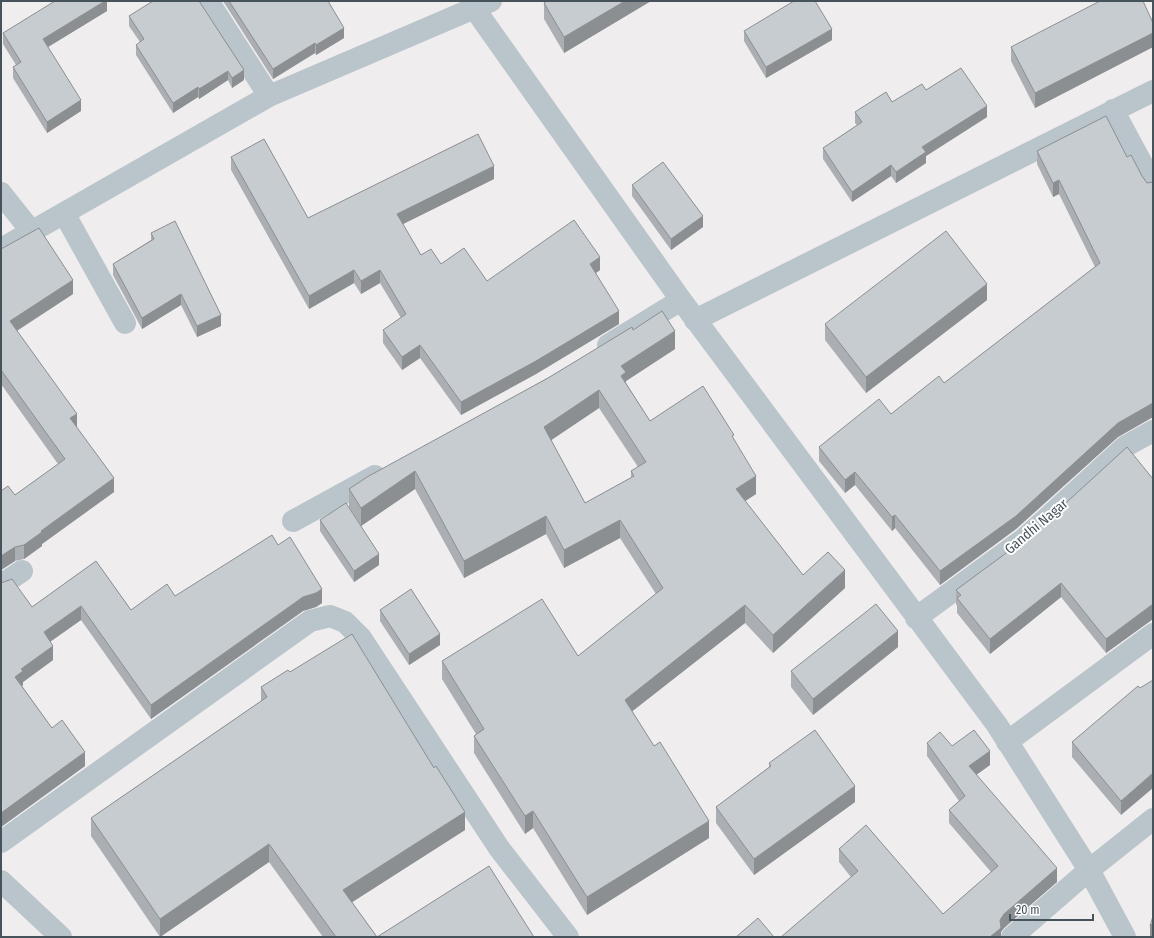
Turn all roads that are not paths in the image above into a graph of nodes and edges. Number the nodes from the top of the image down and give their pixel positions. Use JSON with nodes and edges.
{"nodes":[{"id":1,"x":208,"y":1,"type":"edge"},
{"id":2,"x":479,"y":3,"type":"edge"},
{"id":3,"x":1153,"y":91,"type":"edge"},
{"id":4,"x":269,"y":96,"type":"junction"},
{"id":5,"x":1113,"y":110,"type":"junction"},
{"id":6,"x":1153,"y":184,"type":"edge"},
{"id":7,"x":1,"y":193,"type":"edge"},
{"id":8,"x":64,"y":213,"type":"junction"},
{"id":9,"x":32,"y":232,"type":"junction"},
{"id":10,"x":1,"y":249,"type":"edge"},
{"id":11,"x":681,"y":300,"type":"junction"},
{"id":12,"x":695,"y":320,"type":"junction"},
{"id":13,"x":125,"y":323,"type":"dead end"},
{"id":14,"x":588,"y":357,"type":"edge"},
{"id":15,"x":1153,"y":431,"type":"edge"},
{"id":16,"x":390,"y":468,"type":"edge"},
{"id":17,"x":293,"y":521,"type":"dead end"},
{"id":18,"x":22,"y":571,"type":"dead end"},
{"id":19,"x":1,"y":586,"type":"edge"},
{"id":20,"x":916,"y":618,"type":"junction"},
{"id":21,"x":1153,"y":634,"type":"edge"},
{"id":22,"x":1007,"y":742,"type":"junction"},
{"id":23,"x":1153,"y":819,"type":"edge"},
{"id":24,"x":1,"y":842,"type":"edge"},
{"id":25,"x":1089,"y":870,"type":"junction"},
{"id":26,"x":1,"y":881,"type":"edge"},
{"id":27,"x":61,"y":937,"type":"edge"},
{"id":28,"x":568,"y":937,"type":"edge"},
{"id":29,"x":1012,"y":937,"type":"edge"},
{"id":30,"x":1125,"y":937,"type":"edge"}],
"edges":[{"from":1,"to":4,"type":"street"},
{"from":2,"to":4,"type":"street"},
{"from":2,"to":11,"type":"street"},
{"from":3,"to":5,"type":"street"},
{"from":4,"to":8,"type":"street"},
{"from":5,"to":6,"type":"street"},
{"from":5,"to":12,"type":"street"},
{"from":7,"to":9,"type":"street"},
{"from":8,"to":9,"type":"street"},
{"from":8,"to":13,"type":"street"},
{"from":9,"to":10,"type":"street"},
{"from":11,"to":12,"type":"street"},
{"from":11,"to":14,"type":"street"},
{"from":12,"to":20,"type":"street"},
{"from":15,"to":20,"type":"street","name":"Gandhi Nagar"},
{"from":16,"to":17,"type":"street"},
{"from":18,"to":19,"type":"street"},
{"from":20,"to":22,"type":"street"},
{"from":21,"to":22,"type":"street"},
{"from":22,"to":25,"type":"street"},
{"from":23,"to":25,"type":"street"},
{"from":24,"to":28,"type":"street"},
{"from":25,"to":29,"type":"street"},
{"from":25,"to":30,"type":"street"},
{"from":26,"to":27,"type":"street"}]}
